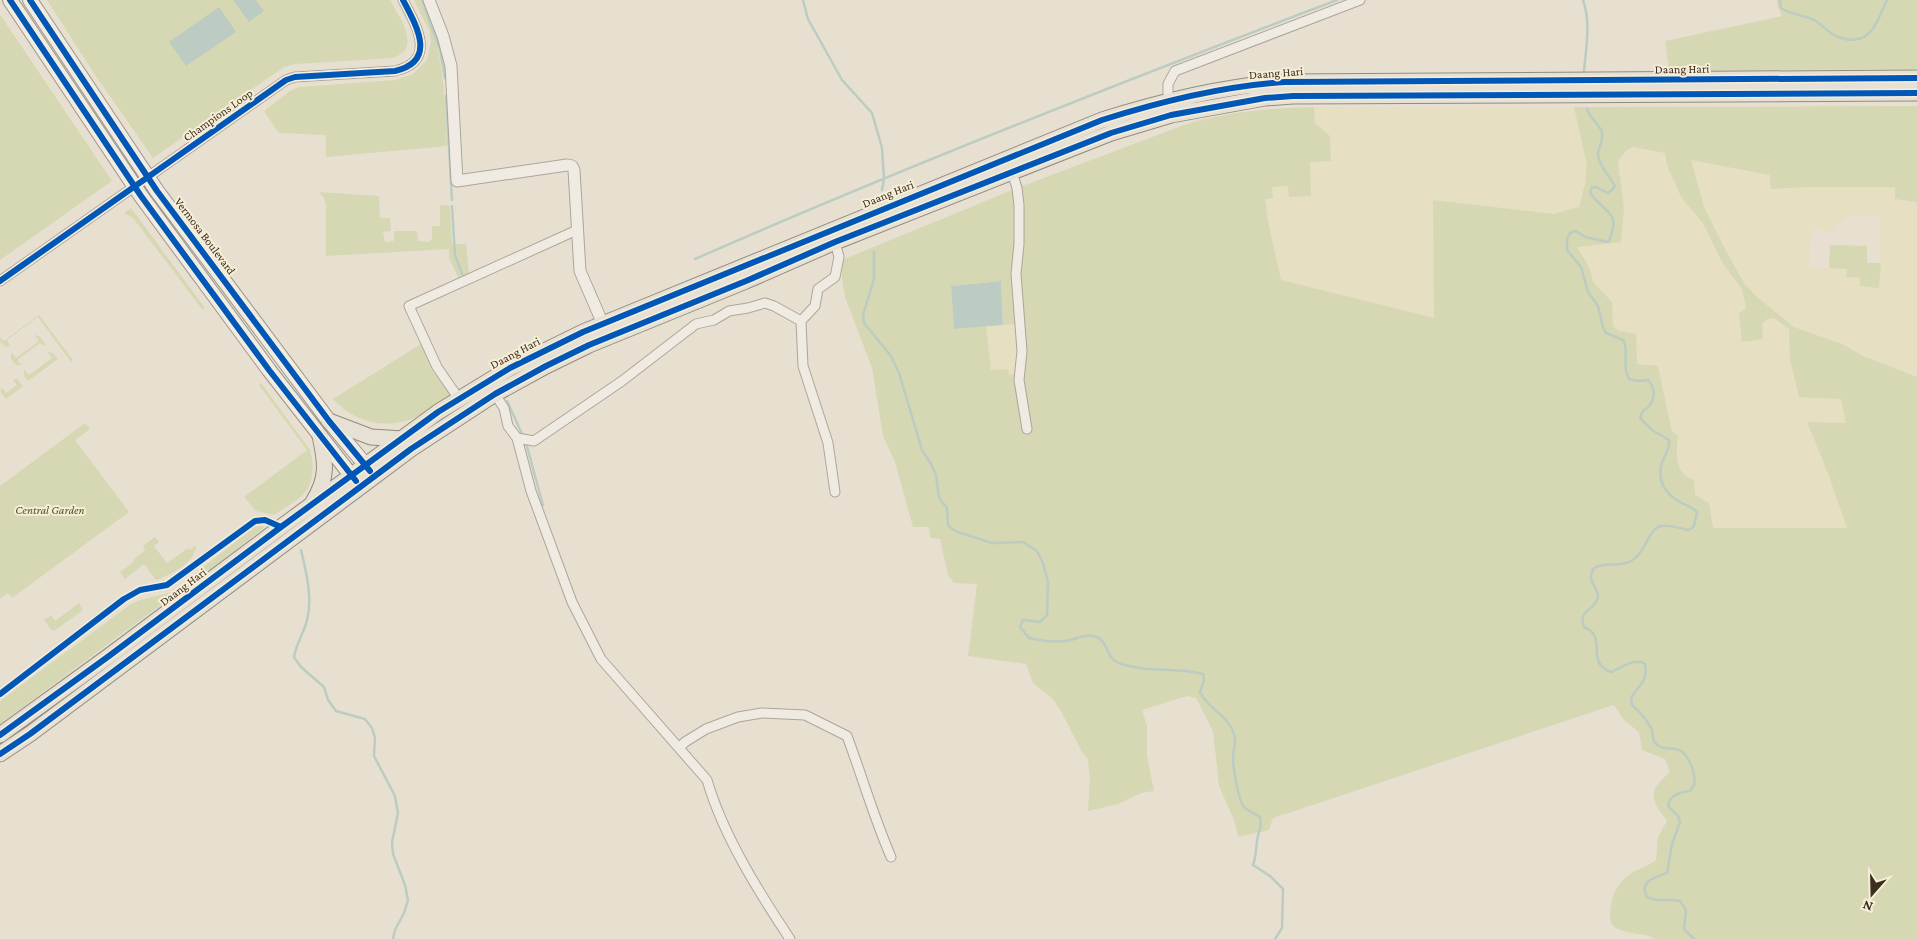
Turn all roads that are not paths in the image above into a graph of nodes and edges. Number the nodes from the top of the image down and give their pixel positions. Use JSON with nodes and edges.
{"nodes":[{"id":1,"x":30,"y":0,"type":"edge"},
{"id":2,"x":403,"y":0,"type":"edge"},
{"id":3,"x":429,"y":0,"type":"edge"},
{"id":4,"x":1360,"y":0,"type":"edge"},
{"id":5,"x":9,"y":2,"type":"edge"},
{"id":6,"x":1917,"y":78,"type":"edge"},
{"id":7,"x":1814,"y":87,"type":"junction"},
{"id":8,"x":1917,"y":94,"type":"edge"},
{"id":9,"x":1168,"y":100,"type":"junction"},
{"id":10,"x":1012,"y":172,"type":"junction"},
{"id":11,"x":148,"y":178,"type":"junction"},
{"id":12,"x":134,"y":187,"type":"junction"},
{"id":13,"x":577,"y":230,"type":"junction"},
{"id":14,"x":835,"y":242,"type":"junction"},
{"id":15,"x":0,"y":281,"type":"edge"},
{"id":16,"x":802,"y":321,"type":"junction"},
{"id":17,"x":606,"y":330,"type":"junction"},
{"id":18,"x":491,"y":388,"type":"junction"},
{"id":19,"x":459,"y":399,"type":"junction"},
{"id":20,"x":329,"y":421,"type":"junction"},
{"id":21,"x":1027,"y":429,"type":"dead end"},
{"id":22,"x":320,"y":436,"type":"junction"},
{"id":23,"x":517,"y":438,"type":"junction"},
{"id":24,"x":403,"y":439,"type":"junction"},
{"id":25,"x":370,"y":471,"type":"junction"},
{"id":26,"x":356,"y":481,"type":"junction"},
{"id":27,"x":836,"y":492,"type":"dead end"},
{"id":28,"x":312,"y":504,"type":"junction"},
{"id":29,"x":0,"y":735,"type":"edge"},
{"id":30,"x":679,"y":748,"type":"junction"},
{"id":31,"x":0,"y":754,"type":"edge"},
{"id":32,"x":891,"y":857,"type":"dead end"},
{"id":33,"x":790,"y":939,"type":"edge"}],
"edges":[{"from":1,"to":11,"type":"main road","name":"Vermosa Boulevard"},
{"from":2,"to":11,"type":"street","name":"Champions Loop"},
{"from":3,"to":13,"type":"street"},
{"from":4,"to":9,"type":"street"},
{"from":5,"to":12,"type":"main road"},
{"from":6,"to":7,"type":"main road","name":"Daang Hari"},
{"from":7,"to":8,"type":"main road","name":"Daang Hari"},
{"from":7,"to":9,"type":"main road","name":"Daang Hari"},
{"from":7,"to":10,"type":"main road","name":"Daang Hari"},
{"from":9,"to":17,"type":"main road","name":"Daang Hari"},
{"from":10,"to":14,"type":"main road","name":"Daang Hari"},
{"from":10,"to":21,"type":"street"},
{"from":11,"to":12,"type":"street","name":"Champions Loop"},
{"from":11,"to":20,"type":"main road","name":"Vermosa Boulevard"},
{"from":12,"to":15,"type":"street","name":"Champions Loop"},
{"from":12,"to":22,"type":"main road"},
{"from":13,"to":17,"type":"street"},
{"from":13,"to":19,"type":"street"},
{"from":14,"to":16,"type":"street"},
{"from":14,"to":17,"type":"main road","name":"Daang Hari"},
{"from":16,"to":23,"type":"street"},
{"from":16,"to":27,"type":"street"},
{"from":17,"to":18,"type":"main road","name":"Daang Hari"},
{"from":18,"to":19,"type":"main road","name":"Daang Hari"},
{"from":18,"to":23,"type":"street"},
{"from":18,"to":25,"type":"main road","name":"Daang Hari"},
{"from":19,"to":24,"type":"main road","name":"Daang Hari"},
{"from":20,"to":24,"type":"main road"},
{"from":20,"to":25,"type":"main road","name":"Vermosa Boulevard"},
{"from":22,"to":26,"type":"main road"},
{"from":22,"to":28,"type":"main road"},
{"from":23,"to":30,"type":"street"},
{"from":24,"to":25,"type":"main road","name":"Daang Hari"},
{"from":25,"to":26,"type":"main road","name":"Daang Hari"},
{"from":26,"to":28,"type":"main road","name":"Daang Hari"},
{"from":26,"to":31,"type":"main road","name":"Daang Hari"},
{"from":28,"to":29,"type":"main road","name":"Daang Hari"},
{"from":30,"to":32,"type":"street"},
{"from":30,"to":33,"type":"street"}]}
